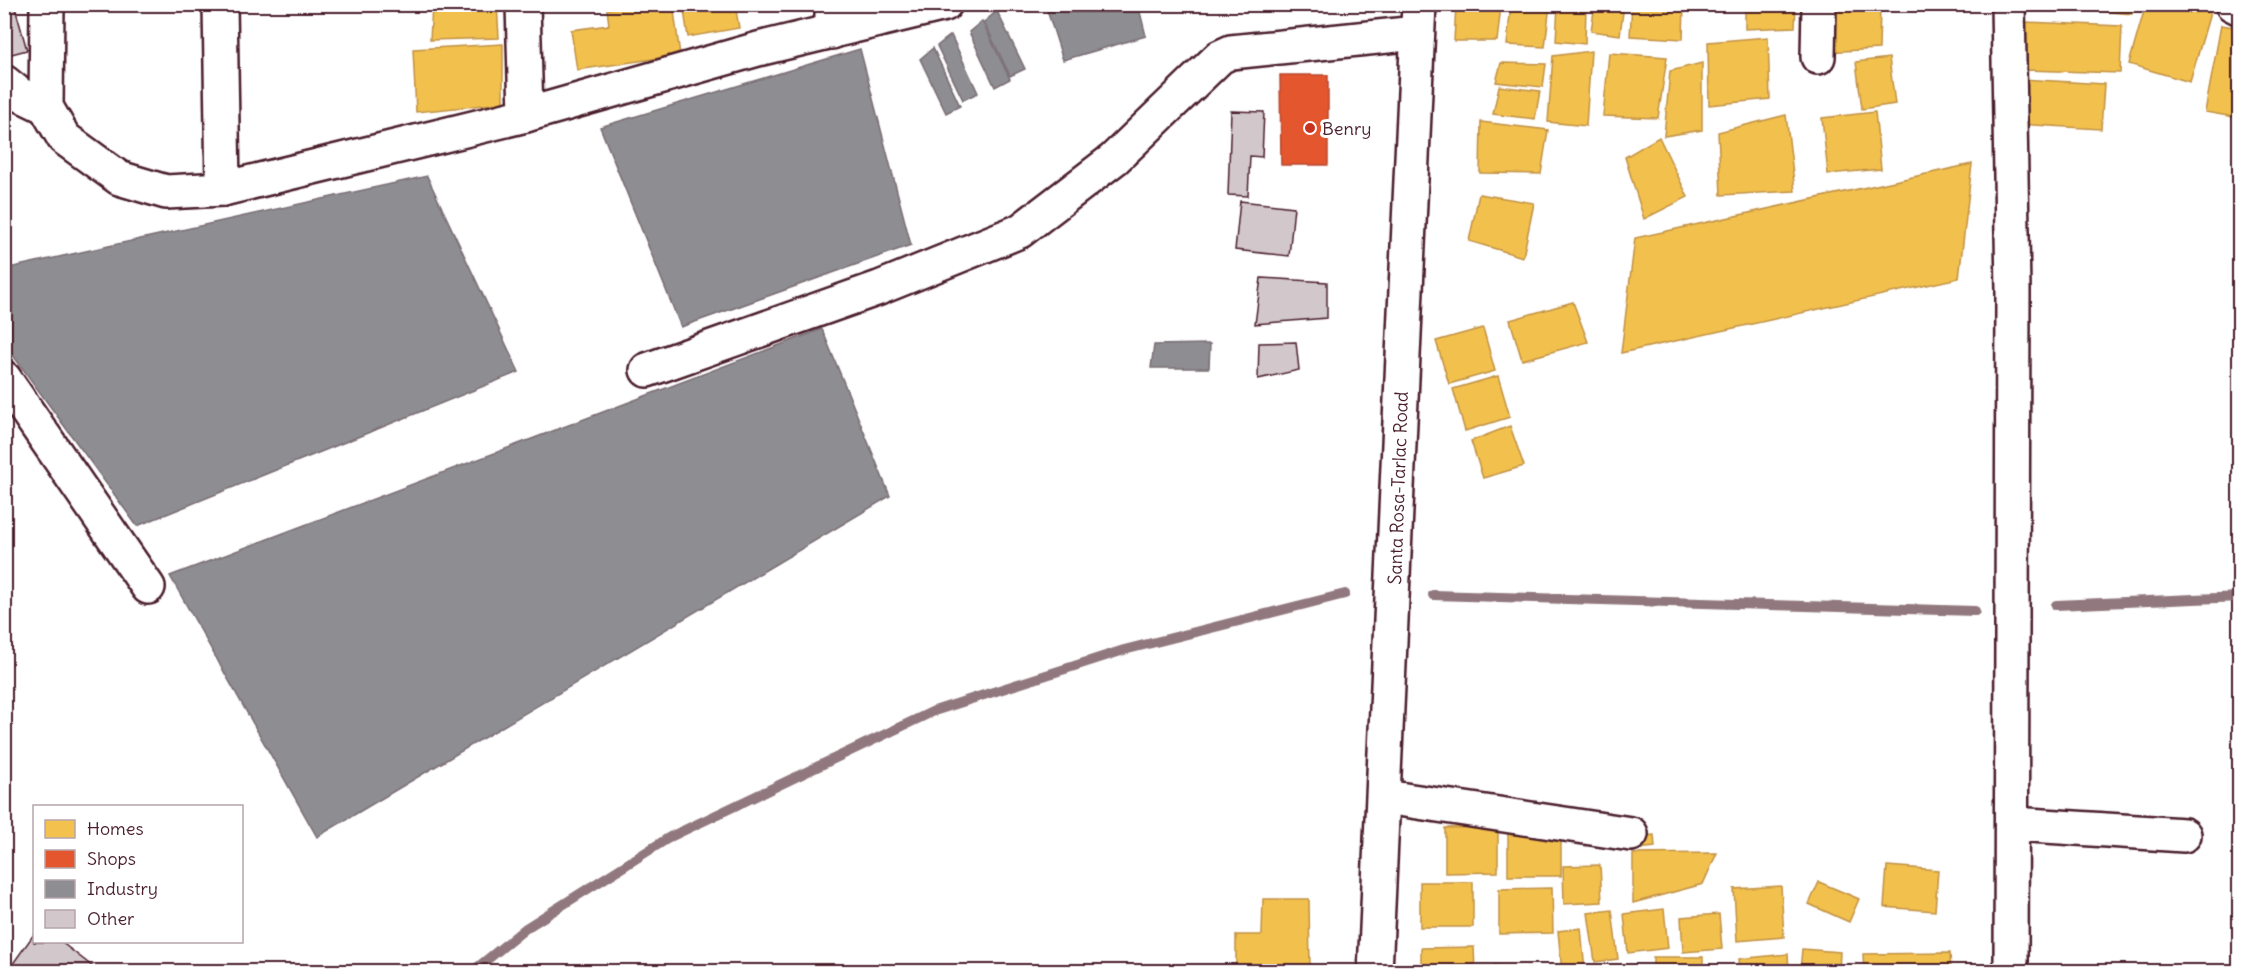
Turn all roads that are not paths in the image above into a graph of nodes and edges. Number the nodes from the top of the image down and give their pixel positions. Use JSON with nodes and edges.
{"nodes":[{"id":1,"x":47,"y":4,"type":"edge"},
{"id":2,"x":220,"y":4,"type":"edge"},
{"id":3,"x":523,"y":4,"type":"edge"},
{"id":4,"x":945,"y":4,"type":"edge"},
{"id":5,"x":1819,"y":4,"type":"edge"},
{"id":6,"x":2008,"y":4,"type":"edge"},
{"id":7,"x":2232,"y":4,"type":"edge"},
{"id":8,"x":2240,"y":8,"type":"edge"},
{"id":9,"x":832,"y":18,"type":"edge"},
{"id":10,"x":1418,"y":19,"type":"edge"},
{"id":11,"x":1818,"y":57,"type":"dead end"},
{"id":12,"x":4,"y":82,"type":"edge"},
{"id":13,"x":46,"y":106,"type":"junction"},
{"id":14,"x":526,"y":115,"type":"junction"},
{"id":15,"x":223,"y":189,"type":"junction"},
{"id":16,"x":647,"y":370,"type":"dead end"},
{"id":17,"x":4,"y":378,"type":"edge"},
{"id":18,"x":148,"y":587,"type":"dead end"},
{"id":19,"x":1385,"y":797,"type":"junction"},
{"id":20,"x":2013,"y":824,"type":"junction"},
{"id":21,"x":1631,"y":834,"type":"dead end"},
{"id":22,"x":2184,"y":835,"type":"dead end"},
{"id":23,"x":1375,"y":972,"type":"edge"},
{"id":24,"x":2011,"y":972,"type":"edge"}],
"edges":[{"from":1,"to":13,"type":"main road"},
{"from":2,"to":15,"type":"main road"},
{"from":3,"to":14,"type":"main road"},
{"from":4,"to":9,"type":"main road"},
{"from":5,"to":11,"type":"main road"},
{"from":6,"to":20,"type":"main road"},
{"from":7,"to":8,"type":"main road"},
{"from":9,"to":14,"type":"main road"},
{"from":10,"to":16,"type":"main road"},
{"from":10,"to":19,"type":"main road","name":"Santa Rosa-Tarlac Road"},
{"from":12,"to":13,"type":"main road"},
{"from":13,"to":15,"type":"main road"},
{"from":14,"to":15,"type":"main road"},
{"from":17,"to":18,"type":"main road"},
{"from":19,"to":21,"type":"main road"},
{"from":19,"to":23,"type":"main road","name":"Santa Rosa-Tarlac Road"},
{"from":20,"to":22,"type":"main road"},
{"from":20,"to":24,"type":"main road"}]}
